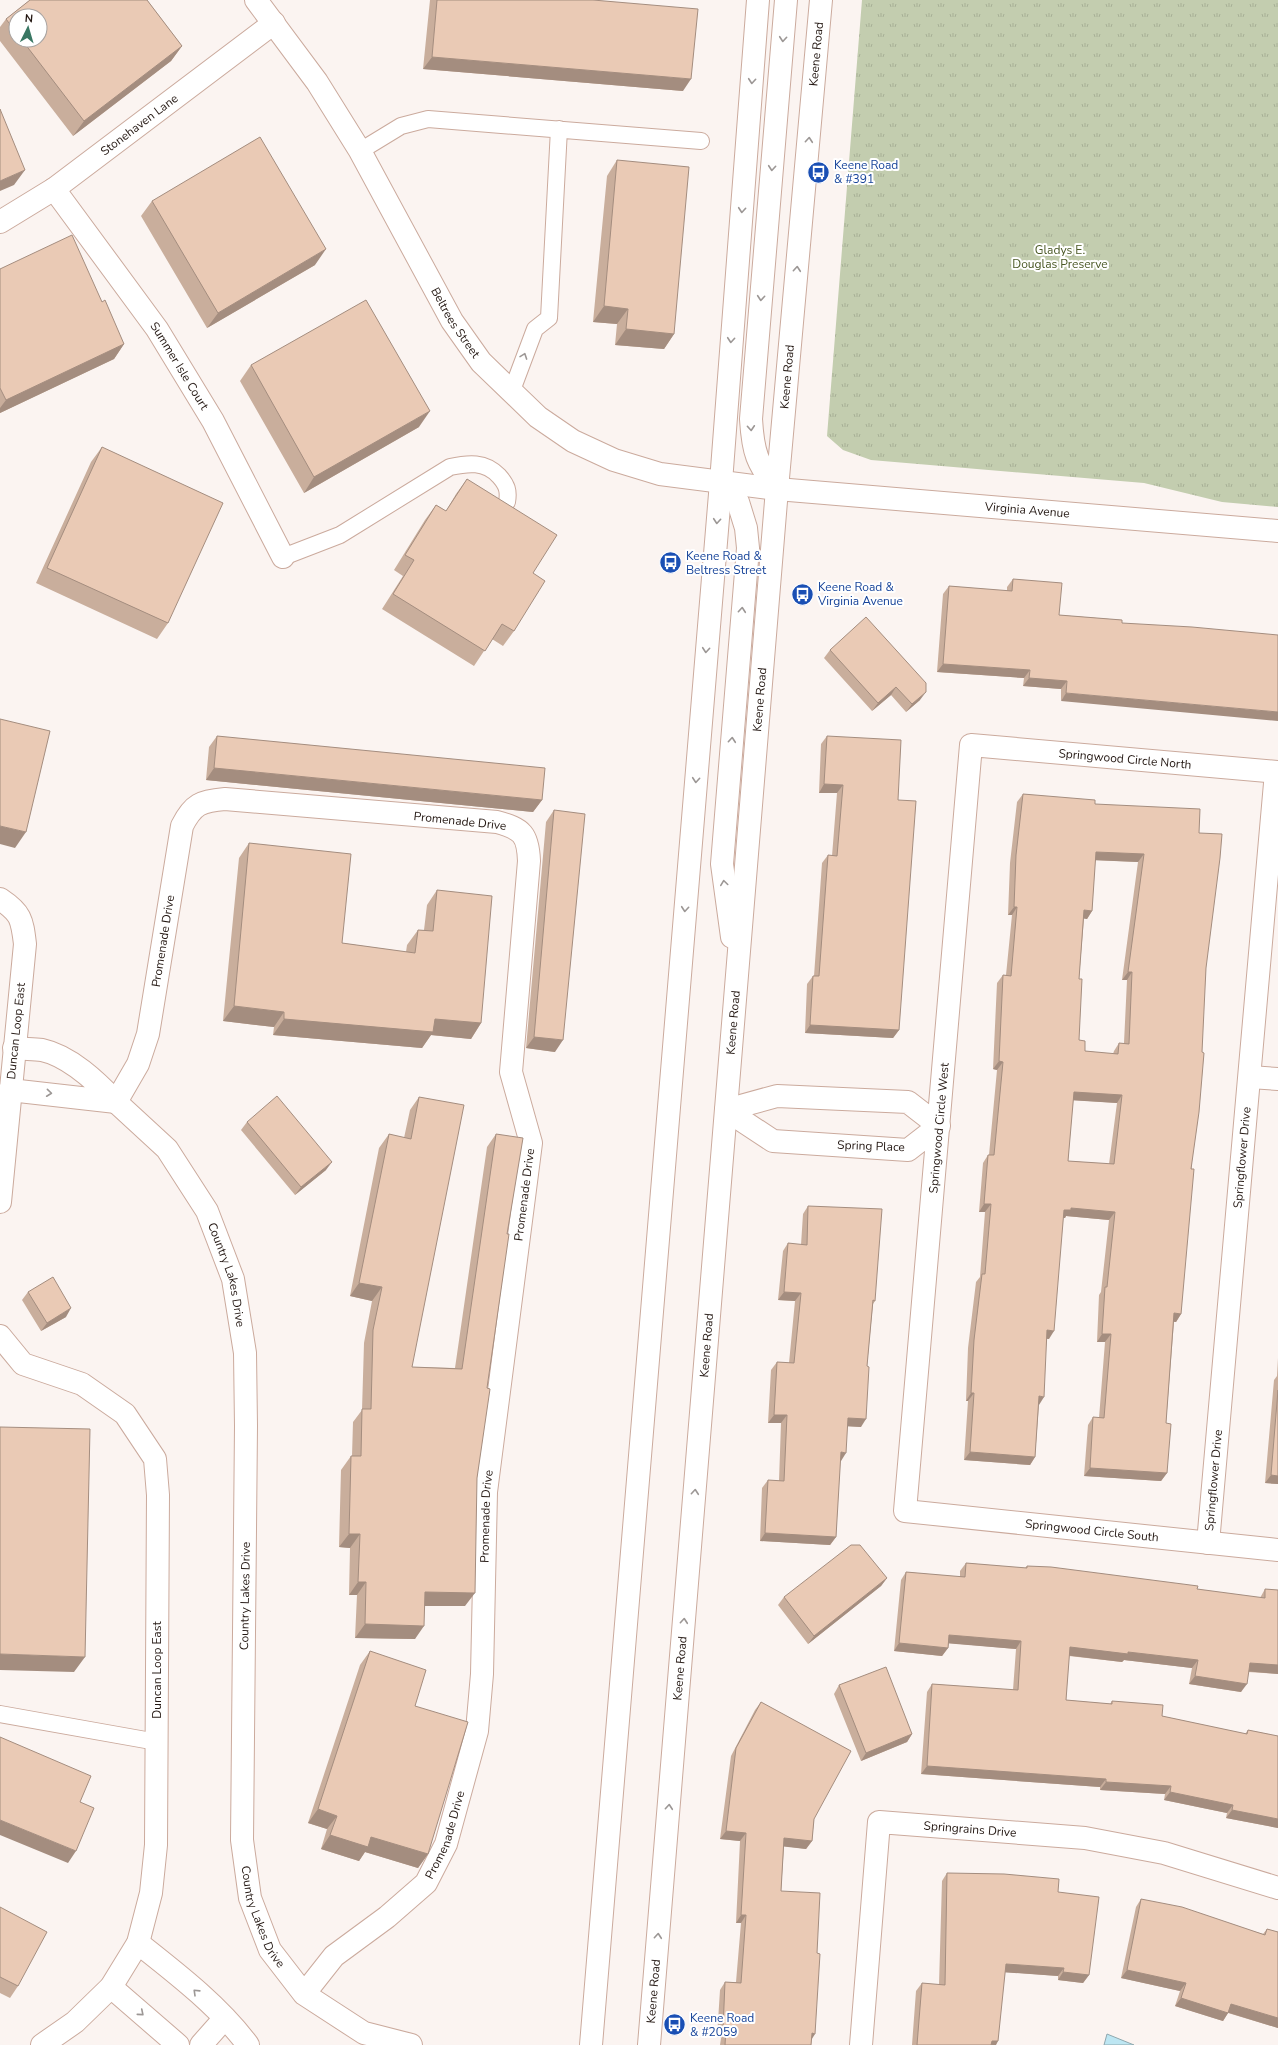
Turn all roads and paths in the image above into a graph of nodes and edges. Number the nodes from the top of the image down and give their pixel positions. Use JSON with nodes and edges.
{"nodes":[{"id":1,"x":256,"y":0,"type":"edge"},
{"id":2,"x":758,"y":0,"type":"edge"},
{"id":3,"x":786,"y":0,"type":"edge"},
{"id":4,"x":821,"y":0,"type":"edge"},
{"id":5,"x":274,"y":23,"type":"junction"},
{"id":6,"x":559,"y":129,"type":"junction"},
{"id":7,"x":701,"y":141,"type":"dead end"},
{"id":8,"x":360,"y":151,"type":"junction"},
{"id":9,"x":54,"y":189,"type":"junction"},
{"id":10,"x":0,"y":222,"type":"edge"},
{"id":11,"x":511,"y":393,"type":"junction"},
{"id":12,"x":721,"y":482,"type":"junction"},
{"id":13,"x":777,"y":489,"type":"junction"},
{"id":14,"x":507,"y":502,"type":"edge"},
{"id":15,"x":1278,"y":531,"type":"edge"},
{"id":16,"x":283,"y":557,"type":"joint"},
{"id":17,"x":971,"y":745,"type":"joint"},
{"id":18,"x":1277,"y":772,"type":"edge"},
{"id":19,"x":8,"y":904,"type":"edge"},
{"id":20,"x":737,"y":978,"type":"junction"},
{"id":21,"x":14,"y":1048,"type":"junction"},
{"id":22,"x":1250,"y":1077,"type":"junction"},
{"id":23,"x":1278,"y":1079,"type":"edge"},
{"id":24,"x":10,"y":1090,"type":"junction"},
{"id":25,"x":116,"y":1102,"type":"junction"},
{"id":26,"x":726,"y":1110,"type":"junction"},
{"id":27,"x":939,"y":1126,"type":"junction"},
{"id":28,"x":0,"y":1202,"type":"edge"},
{"id":29,"x":0,"y":1336,"type":"edge"},
{"id":30,"x":906,"y":1511,"type":"joint"},
{"id":31,"x":1208,"y":1543,"type":"junction"},
{"id":32,"x":1278,"y":1550,"type":"edge"},
{"id":33,"x":0,"y":1714,"type":"edge"},
{"id":34,"x":157,"y":1742,"type":"junction"},
{"id":35,"x":1278,"y":1888,"type":"edge"},
{"id":36,"x":138,"y":1943,"type":"junction"},
{"id":37,"x":112,"y":1987,"type":"junction"},
{"id":38,"x":304,"y":1994,"type":"junction"},
{"id":39,"x":224,"y":2019,"type":"junction"},
{"id":40,"x":42,"y":2045,"type":"edge"},
{"id":41,"x":178,"y":2045,"type":"edge"},
{"id":42,"x":202,"y":2045,"type":"edge"},
{"id":43,"x":248,"y":2045,"type":"edge"},
{"id":44,"x":411,"y":2045,"type":"edge"},
{"id":45,"x":591,"y":2045,"type":"edge"},
{"id":46,"x":649,"y":2045,"type":"edge"},
{"id":47,"x":861,"y":2045,"type":"edge"}],
"edges":[{"from":1,"to":5,"type":"street","name":"Beltrees Street"},
{"from":2,"to":12,"type":"street","one_way":true},
{"from":3,"to":13,"type":"street","one_way":true},
{"from":13,"to":4,"type":"street","name":"Keene Road","one_way":true},
{"from":5,"to":8,"type":"street","name":"Beltrees Street"},
{"from":5,"to":9,"type":"street","name":"Stonehaven Lane"},
{"from":6,"to":7,"type":"lane"},
{"from":6,"to":8,"type":"lane"},
{"from":11,"to":6,"type":"lane","one_way":true},
{"from":8,"to":11,"type":"street","name":"Beltrees Street"},
{"from":9,"to":10,"type":"street","name":"Stonehaven Lane"},
{"from":9,"to":16,"type":"street","name":"Summer Isle Court"},
{"from":11,"to":12,"type":"street","name":"Beltrees Street"},
{"from":12,"to":13,"type":"street","name":"Beltrees Street"},
{"from":20,"to":12,"type":"street","one_way":true},
{"from":12,"to":45,"type":"street","one_way":true},
{"from":13,"to":15,"type":"street","name":"Virginia Avenue"},
{"from":13,"to":20,"type":"street","name":"Keene Road"},
{"from":14,"to":16,"type":"lane"},
{"from":17,"to":18,"type":"street","name":"Springwood Circle North"},
{"from":17,"to":27,"type":"street","name":"Springwood Circle West"},
{"from":18,"to":22,"type":"street","name":"Springflower Drive"},
{"from":19,"to":21,"type":"street","name":"Duncan Loop East"},
{"from":20,"to":26,"type":"street","name":"Keene Road"},
{"from":21,"to":24,"type":"street","name":"Duncan Loop East"},
{"from":21,"to":25,"type":"street","name":"Country Lakes Drive"},
{"from":22,"to":23,"type":"street"},
{"from":22,"to":31,"type":"street","name":"Springflower Drive"},
{"from":24,"to":25,"type":"street","one_way":true},
{"from":24,"to":28,"type":"street","name":"Duncan Loop East"},
{"from":25,"to":38,"type":"street","name":"Country Lakes Drive"},
{"from":25,"to":38,"type":"street","name":"Promenade Drive"},
{"from":26,"to":27,"type":"street"},
{"from":26,"to":27,"type":"street","name":"Spring Place"},
{"from":46,"to":26,"type":"street","name":"Keene Road","one_way":true},
{"from":27,"to":30,"type":"street","name":"Springwood Circle West"},
{"from":29,"to":34,"type":"street","name":"Duncan Loop East"},
{"from":30,"to":31,"type":"street","name":"Springwood Circle South"},
{"from":31,"to":32,"type":"street","name":"Springwood Circle South"},
{"from":33,"to":34,"type":"lane"},
{"from":34,"to":36,"type":"street","name":"Duncan Loop East"},
{"from":35,"to":47,"type":"street","name":"Springrains Drive"},
{"from":36,"to":37,"type":"street","name":"Duncan Loop East"},
{"from":39,"to":36,"type":"street","one_way":true},
{"from":37,"to":40,"type":"street","name":"Duncan Loop East"},
{"from":37,"to":41,"type":"street","one_way":true},
{"from":38,"to":44,"type":"street","name":"Country Lakes Drive"},
{"from":39,"to":42,"type":"street"},
{"from":39,"to":43,"type":"street"}]}
